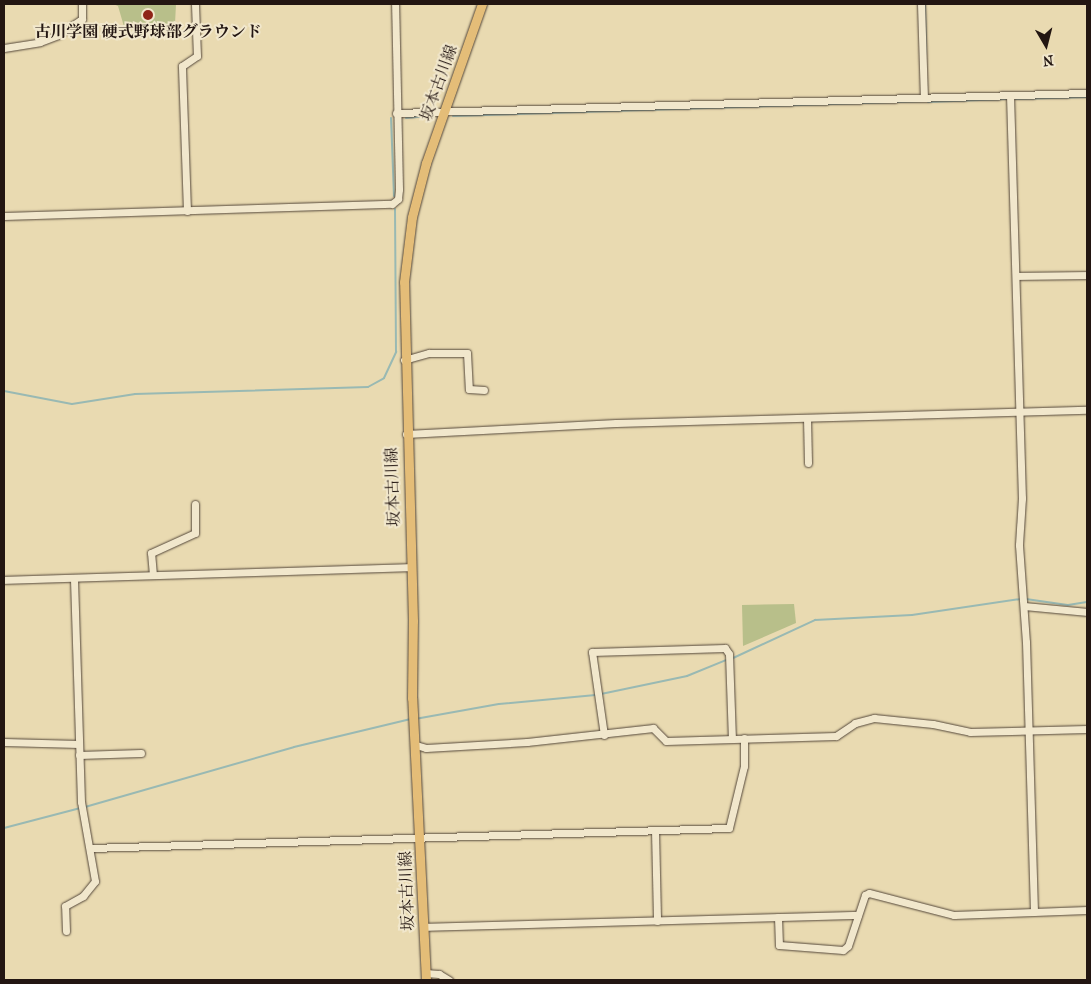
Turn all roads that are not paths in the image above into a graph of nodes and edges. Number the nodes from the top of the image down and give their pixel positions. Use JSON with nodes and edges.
{"nodes":[{"id":1,"x":82,"y":4,"type":"edge"},
{"id":2,"x":195,"y":4,"type":"edge"},
{"id":3,"x":395,"y":4,"type":"edge"},
{"id":4,"x":482,"y":4,"type":"edge"},
{"id":5,"x":921,"y":4,"type":"edge"},
{"id":6,"x":4,"y":48,"type":"edge"},
{"id":7,"x":1087,"y":93,"type":"edge"},
{"id":8,"x":1010,"y":95,"type":"junction"},
{"id":9,"x":924,"y":97,"type":"junction"},
{"id":10,"x":444,"y":112,"type":"junction"},
{"id":11,"x":396,"y":113,"type":"junction"},
{"id":12,"x":187,"y":211,"type":"junction"},
{"id":13,"x":4,"y":216,"type":"edge"},
{"id":14,"x":1087,"y":274,"type":"edge"},
{"id":15,"x":1016,"y":276,"type":"junction"},
{"id":16,"x":404,"y":360,"type":"junction"},
{"id":17,"x":484,"y":390,"type":"dead end"},
{"id":18,"x":1087,"y":410,"type":"edge"},
{"id":19,"x":1020,"y":412,"type":"junction"},
{"id":20,"x":807,"y":418,"type":"junction"},
{"id":21,"x":406,"y":434,"type":"junction"},
{"id":22,"x":808,"y":463,"type":"dead end"},
{"id":23,"x":195,"y":504,"type":"dead end"},
{"id":24,"x":411,"y":567,"type":"junction"},
{"id":25,"x":153,"y":575,"type":"junction"},
{"id":26,"x":74,"y":578,"type":"junction"},
{"id":27,"x":4,"y":580,"type":"edge"},
{"id":28,"x":1024,"y":600,"type":"junction"},
{"id":29,"x":1087,"y":612,"type":"edge"},
{"id":30,"x":1087,"y":729,"type":"edge"},
{"id":31,"x":1029,"y":731,"type":"junction"},
{"id":32,"x":604,"y":735,"type":"junction"},
{"id":33,"x":744,"y":738,"type":"junction"},
{"id":34,"x":732,"y":739,"type":"junction"},
{"id":35,"x":4,"y":742,"type":"edge"},
{"id":36,"x":79,"y":744,"type":"junction"},
{"id":37,"x":416,"y":745,"type":"junction"},
{"id":38,"x":141,"y":753,"type":"dead end"},
{"id":39,"x":79,"y":755,"type":"junction"},
{"id":40,"x":654,"y":830,"type":"junction"},
{"id":41,"x":420,"y":838,"type":"junction"},
{"id":42,"x":91,"y":848,"type":"junction"},
{"id":43,"x":1087,"y":910,"type":"edge"},
{"id":44,"x":1034,"y":912,"type":"junction"},
{"id":45,"x":858,"y":915,"type":"junction"},
{"id":46,"x":778,"y":917,"type":"junction"},
{"id":47,"x":657,"y":921,"type":"junction"},
{"id":48,"x":423,"y":927,"type":"junction"},
{"id":49,"x":66,"y":931,"type":"dead end"},
{"id":50,"x":425,"y":977,"type":"edge"},
{"id":51,"x":449,"y":980,"type":"edge"}],
"edges":[{"from":1,"to":6,"type":"street"},
{"from":2,"to":12,"type":"street"},
{"from":3,"to":11,"type":"street"},
{"from":4,"to":10,"type":"main road","name":"坂本古川線"},
{"from":5,"to":9,"type":"street"},
{"from":7,"to":8,"type":"street"},
{"from":8,"to":9,"type":"street"},
{"from":8,"to":15,"type":"street"},
{"from":9,"to":10,"type":"street"},
{"from":10,"to":11,"type":"street"},
{"from":10,"to":16,"type":"main road","name":"坂本古川線"},
{"from":11,"to":12,"type":"street"},
{"from":12,"to":13,"type":"street"},
{"from":14,"to":15,"type":"street"},
{"from":15,"to":19,"type":"street"},
{"from":16,"to":17,"type":"street"},
{"from":16,"to":21,"type":"main road","name":"坂本古川線"},
{"from":18,"to":19,"type":"street"},
{"from":19,"to":20,"type":"street"},
{"from":19,"to":28,"type":"street"},
{"from":20,"to":21,"type":"street"},
{"from":20,"to":22,"type":"street"},
{"from":21,"to":24,"type":"main road","name":"坂本古川線"},
{"from":23,"to":25,"type":"street"},
{"from":24,"to":25,"type":"street"},
{"from":24,"to":37,"type":"main road","name":"坂本古川線"},
{"from":25,"to":26,"type":"street"},
{"from":26,"to":27,"type":"street"},
{"from":26,"to":36,"type":"street"},
{"from":28,"to":29,"type":"street"},
{"from":28,"to":31,"type":"street"},
{"from":30,"to":31,"type":"street"},
{"from":31,"to":33,"type":"street"},
{"from":31,"to":44,"type":"street"},
{"from":32,"to":34,"type":"street"},
{"from":32,"to":34,"type":"street"},
{"from":32,"to":37,"type":"street"},
{"from":33,"to":34,"type":"street"},
{"from":33,"to":40,"type":"street"},
{"from":35,"to":36,"type":"street"},
{"from":36,"to":39,"type":"street"},
{"from":37,"to":41,"type":"main road","name":"坂本古川線"},
{"from":38,"to":39,"type":"street"},
{"from":39,"to":42,"type":"street"},
{"from":40,"to":41,"type":"street"},
{"from":40,"to":47,"type":"street"},
{"from":41,"to":42,"type":"street"},
{"from":41,"to":48,"type":"main road","name":"坂本古川線"},
{"from":42,"to":49,"type":"street"},
{"from":43,"to":44,"type":"street"},
{"from":44,"to":45,"type":"street"},
{"from":45,"to":46,"type":"street"},
{"from":45,"to":46,"type":"street"},
{"from":46,"to":47,"type":"street"},
{"from":47,"to":48,"type":"street"},
{"from":48,"to":50,"type":"main road","name":"坂本古川線"},
{"from":50,"to":51,"type":"street"}]}
